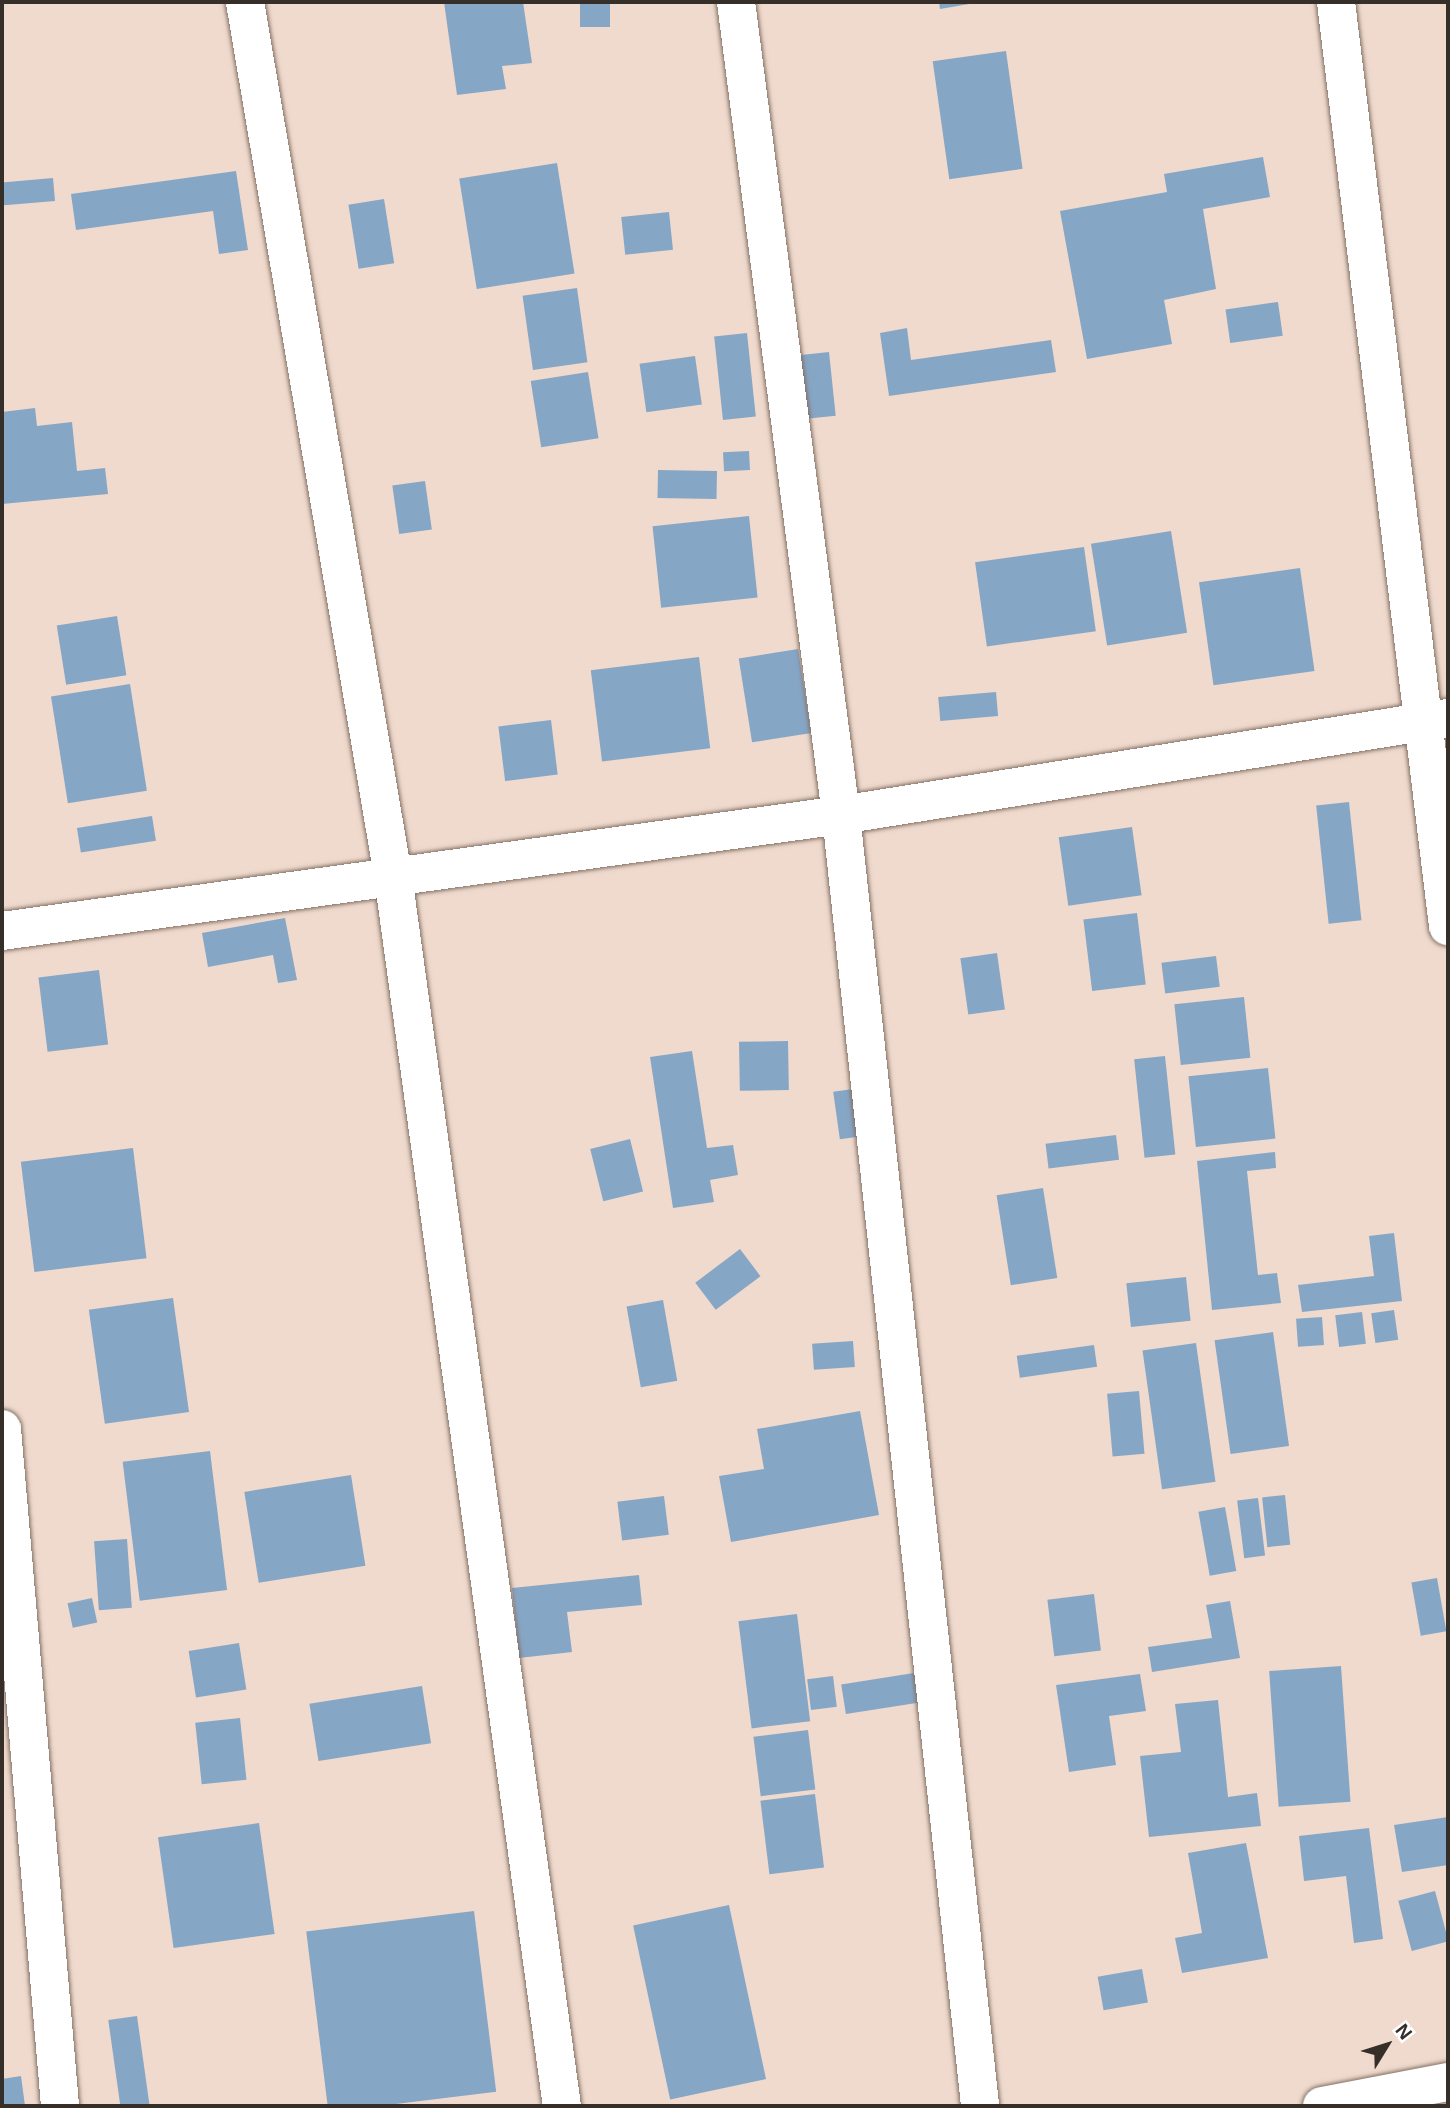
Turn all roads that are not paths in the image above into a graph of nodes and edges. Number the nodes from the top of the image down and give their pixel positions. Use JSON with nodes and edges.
{"nodes":[{"id":1,"x":245,"y":2,"type":"edge"},
{"id":2,"x":736,"y":2,"type":"edge"},
{"id":3,"x":1336,"y":2,"type":"edge"},
{"id":4,"x":1435,"y":720,"type":"edge"},
{"id":5,"x":841,"y":815,"type":"junction"},
{"id":6,"x":393,"y":876,"type":"junction"},
{"id":7,"x":1448,"y":926,"type":"edge"},
{"id":8,"x":2,"y":931,"type":"edge"},
{"id":9,"x":2,"y":1429,"type":"edge"},
{"id":10,"x":1448,"y":2082,"type":"edge"},
{"id":11,"x":60,"y":2106,"type":"edge"},
{"id":12,"x":562,"y":2106,"type":"edge"},
{"id":13,"x":980,"y":2106,"type":"edge"},
{"id":14,"x":1322,"y":2106,"type":"edge"}],
"edges":[{"from":1,"to":6,"type":"street"},
{"from":2,"to":5,"type":"street"},
{"from":3,"to":4,"type":"street"},
{"from":4,"to":5,"type":"street"},
{"from":4,"to":7,"type":"street"},
{"from":5,"to":6,"type":"street"},
{"from":5,"to":13,"type":"street"},
{"from":6,"to":8,"type":"street"},
{"from":6,"to":12,"type":"street"},
{"from":9,"to":11,"type":"street"},
{"from":10,"to":14,"type":"street"}]}
